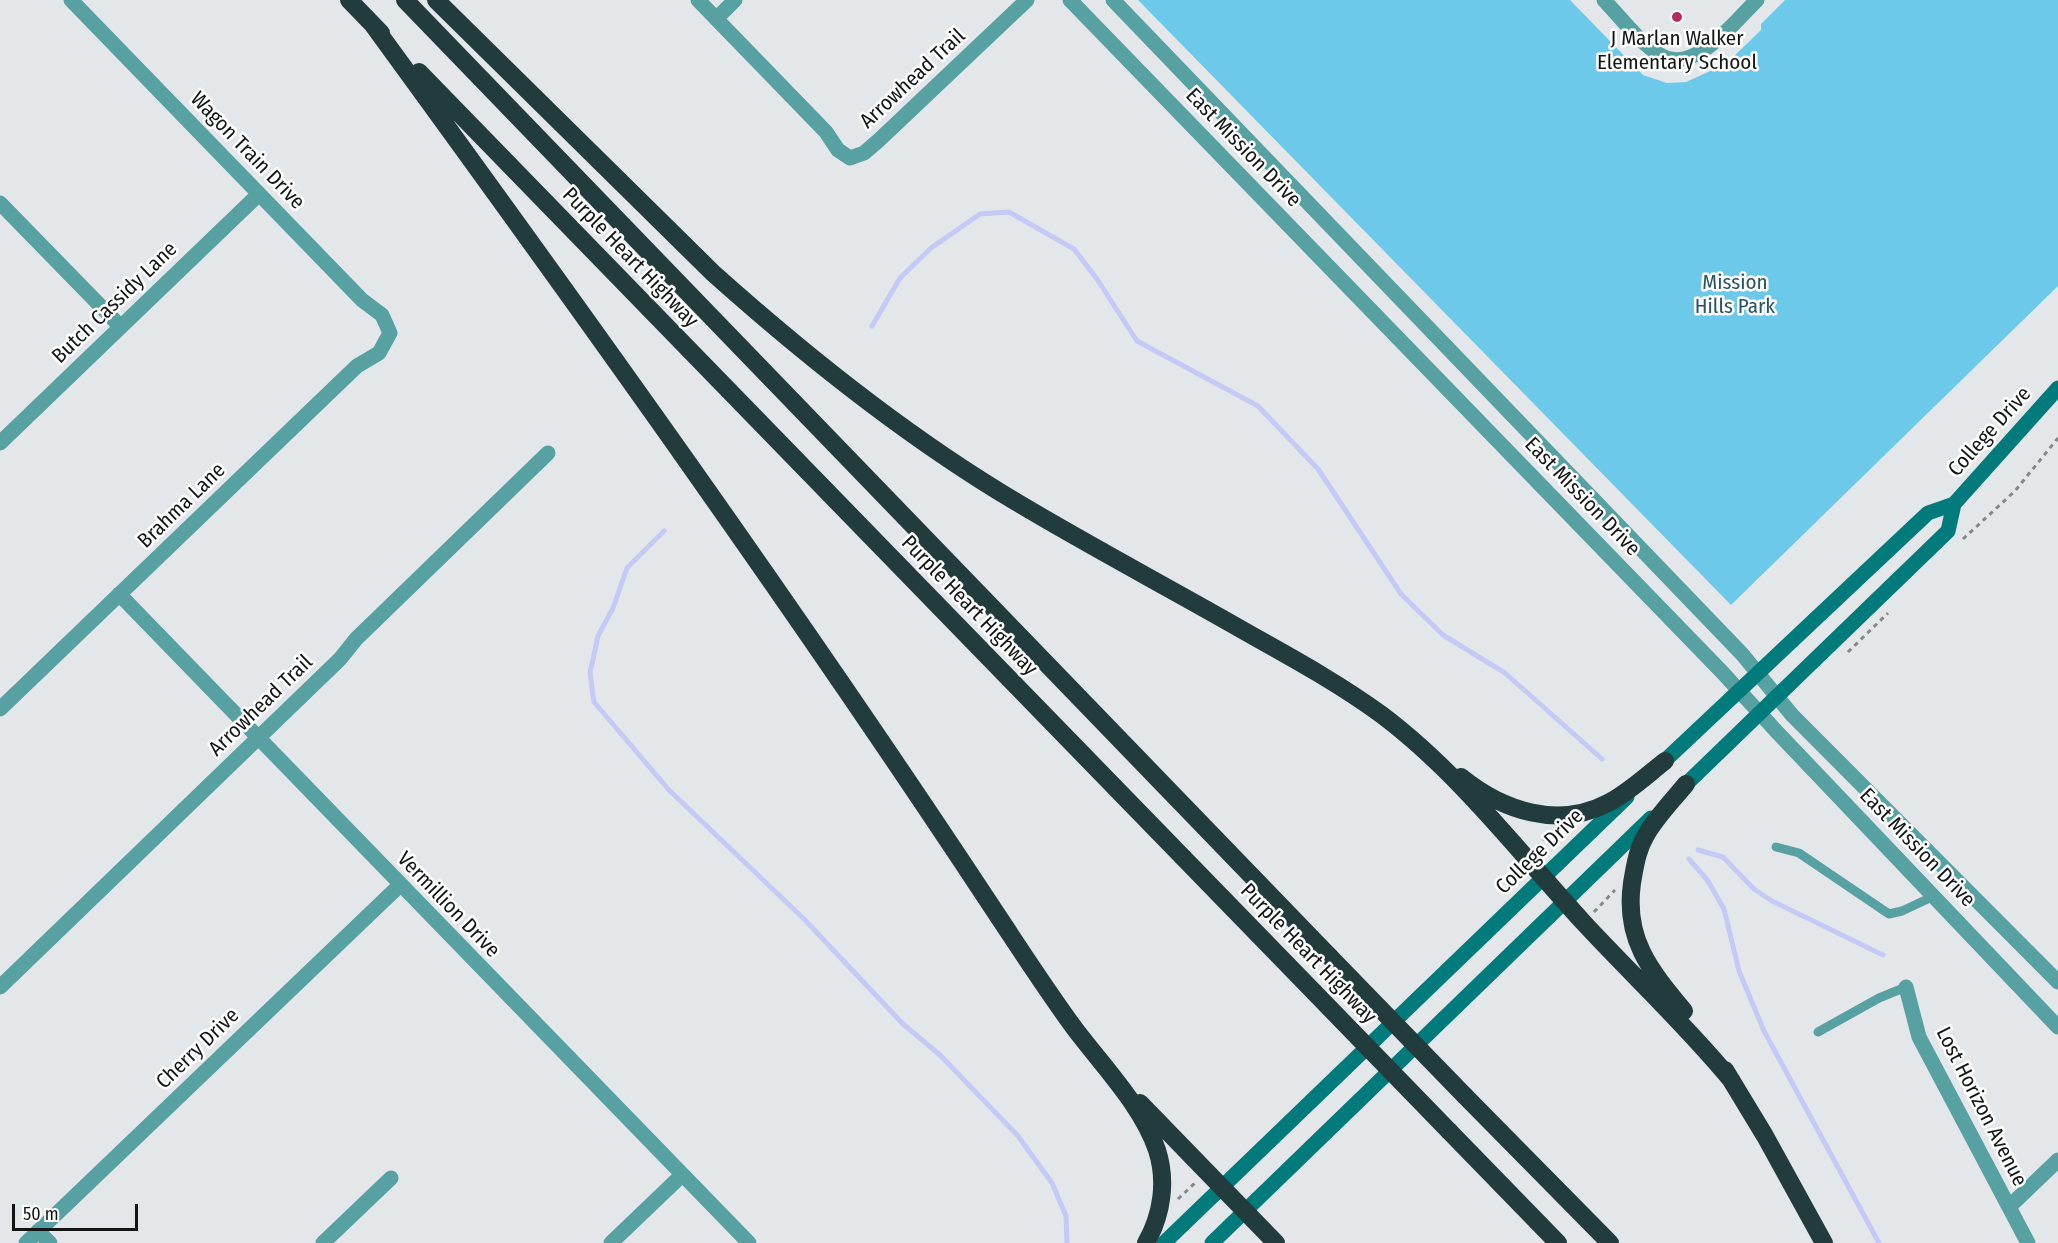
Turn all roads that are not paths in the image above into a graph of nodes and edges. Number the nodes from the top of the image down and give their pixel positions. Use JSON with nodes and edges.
{"nodes":[{"id":1,"x":71,"y":0,"type":"edge"},
{"id":2,"x":349,"y":0,"type":"edge"},
{"id":3,"x":405,"y":0,"type":"edge"},
{"id":4,"x":436,"y":0,"type":"edge"},
{"id":5,"x":698,"y":0,"type":"edge"},
{"id":6,"x":735,"y":0,"type":"edge"},
{"id":7,"x":1027,"y":0,"type":"edge"},
{"id":8,"x":1070,"y":0,"type":"edge"},
{"id":9,"x":1113,"y":0,"type":"edge"},
{"id":10,"x":1604,"y":0,"type":"edge"},
{"id":11,"x":1757,"y":0,"type":"edge"},
{"id":12,"x":716,"y":19,"type":"junction"},
{"id":13,"x":373,"y":25,"type":"junction"},
{"id":14,"x":259,"y":194,"type":"junction"},
{"id":15,"x":0,"y":203,"type":"edge"},
{"id":16,"x":121,"y":327,"type":"junction"},
{"id":17,"x":390,"y":333,"type":"joint"},
{"id":18,"x":2058,"y":388,"type":"edge"},
{"id":19,"x":0,"y":443,"type":"edge"},
{"id":20,"x":548,"y":453,"type":"dead end"},
{"id":21,"x":1953,"y":504,"type":"junction"},
{"id":22,"x":119,"y":594,"type":"junction"},
{"id":23,"x":1757,"y":671,"type":"junction"},
{"id":24,"x":1738,"y":690,"type":"junction"},
{"id":25,"x":1776,"y":696,"type":"junction"},
{"id":26,"x":0,"y":709,"type":"edge"},
{"id":27,"x":1759,"y":713,"type":"junction"},
{"id":28,"x":258,"y":738,"type":"junction"},
{"id":29,"x":1417,"y":745,"type":"junction"},
{"id":30,"x":1665,"y":761,"type":"junction"},
{"id":31,"x":1686,"y":784,"type":"junction"},
{"id":32,"x":1776,"y":847,"type":"dead end"},
{"id":33,"x":1543,"y":878,"type":"junction"},
{"id":34,"x":400,"y":885,"type":"junction"},
{"id":35,"x":1934,"y":896,"type":"junction"},
{"id":36,"x":1566,"y":902,"type":"junction"},
{"id":37,"x":2058,"y":982,"type":"edge"},
{"id":38,"x":0,"y":987,"type":"edge"},
{"id":39,"x":1906,"y":987,"type":"joint"},
{"id":40,"x":2058,"y":1027,"type":"edge"},
{"id":41,"x":1818,"y":1032,"type":"dead end"},
{"id":42,"x":1099,"y":1061,"type":"junction"},
{"id":43,"x":1732,"y":1081,"type":"junction"},
{"id":44,"x":2058,"y":1160,"type":"edge"},
{"id":45,"x":682,"y":1175,"type":"junction"},
{"id":46,"x":391,"y":1178,"type":"dead end"},
{"id":47,"x":1222,"y":1187,"type":"junction"},
{"id":48,"x":2009,"y":1207,"type":"junction"},
{"id":49,"x":1246,"y":1210,"type":"junction"},
{"id":50,"x":38,"y":1231,"type":"junction"},
{"id":51,"x":26,"y":1243,"type":"edge"},
{"id":52,"x":50,"y":1243,"type":"edge"},
{"id":53,"x":323,"y":1243,"type":"edge"},
{"id":54,"x":611,"y":1243,"type":"edge"},
{"id":55,"x":748,"y":1243,"type":"edge"},
{"id":56,"x":1146,"y":1243,"type":"edge"},
{"id":57,"x":1164,"y":1243,"type":"edge"},
{"id":58,"x":1212,"y":1243,"type":"edge"},
{"id":59,"x":1276,"y":1243,"type":"edge"},
{"id":60,"x":1558,"y":1243,"type":"edge"},
{"id":61,"x":1610,"y":1243,"type":"edge"},
{"id":62,"x":1824,"y":1243,"type":"edge"},
{"id":63,"x":2028,"y":1243,"type":"edge"}],
"edges":[{"from":1,"to":14,"type":"street","name":"Wagon Train Drive"},
{"from":2,"to":13,"type":"highway","name":"Purple Heart Highway"},
{"from":3,"to":61,"type":"highway","name":"Purple Heart Highway","bridge":true},
{"from":4,"to":29,"type":"highway"},
{"from":5,"to":12,"type":"street"},
{"from":6,"to":12,"type":"street"},
{"from":7,"to":12,"type":"street","name":"Arrowhead Trail"},
{"from":8,"to":24,"type":"street","name":"East Mission Drive"},
{"from":9,"to":23,"type":"street","name":"East Mission Drive"},
{"from":10,"to":11,"type":"street"},
{"from":13,"to":42,"type":"highway"},
{"from":13,"to":60,"type":"highway","name":"Purple Heart Highway","bridge":true},
{"from":14,"to":16,"type":"street","name":"Butch Cassidy Lane"},
{"from":14,"to":17,"type":"street","name":"Wagon Train Drive"},
{"from":15,"to":16,"type":"street"},
{"from":16,"to":19,"type":"street","name":"Butch Cassidy Lane"},
{"from":17,"to":22,"type":"street","name":"Brahma Lane"},
{"from":18,"to":21,"type":"main road","name":"College Drive"},
{"from":20,"to":28,"type":"street","name":"Arrowhead Trail"},
{"from":21,"to":23,"type":"main road","name":"College Drive"},
{"from":21,"to":25,"type":"main road","name":"College Drive"},
{"from":22,"to":26,"type":"street","name":"Brahma Lane"},
{"from":22,"to":28,"type":"street","name":"Vermillion Drive"},
{"from":23,"to":24,"type":"main road","name":"College Drive"},
{"from":23,"to":25,"type":"street","name":"East Mission Drive"},
{"from":24,"to":27,"type":"street","name":"East Mission Drive"},
{"from":24,"to":30,"type":"main road","name":"College Drive"},
{"from":25,"to":27,"type":"main road","name":"College Drive"},
{"from":25,"to":37,"type":"street","name":"East Mission Drive"},
{"from":27,"to":31,"type":"main road","name":"College Drive"},
{"from":27,"to":35,"type":"street","name":"East Mission Drive"},
{"from":28,"to":34,"type":"street","name":"Vermillion Drive"},
{"from":28,"to":38,"type":"street","name":"Arrowhead Trail"},
{"from":29,"to":30,"type":"highway"},
{"from":29,"to":33,"type":"highway"},
{"from":30,"to":33,"type":"main road","name":"College Drive"},
{"from":31,"to":36,"type":"main road","name":"College Drive"},
{"from":31,"to":43,"type":"highway"},
{"from":32,"to":35,"type":"lane"},
{"from":33,"to":36,"type":"highway"},
{"from":33,"to":47,"type":"main road","name":"College Drive"},
{"from":34,"to":45,"type":"street","name":"Vermillion Drive"},
{"from":34,"to":50,"type":"street","name":"Cherry Drive"},
{"from":35,"to":40,"type":"street","name":"East Mission Drive"},
{"from":36,"to":43,"type":"highway"},
{"from":36,"to":49,"type":"main road","name":"College Drive"},
{"from":39,"to":41,"type":"lane"},
{"from":39,"to":48,"type":"street","name":"Lost Horizon Avenue"},
{"from":42,"to":47,"type":"highway"},
{"from":42,"to":56,"type":"highway"},
{"from":43,"to":62,"type":"highway"},
{"from":44,"to":48,"type":"street"},
{"from":45,"to":54,"type":"street"},
{"from":45,"to":55,"type":"street","name":"Vermillion Drive"},
{"from":46,"to":53,"type":"street"},
{"from":47,"to":49,"type":"highway"},
{"from":47,"to":57,"type":"main road","name":"College Drive"},
{"from":48,"to":63,"type":"street","name":"Lost Horizon Avenue"},
{"from":49,"to":58,"type":"main road","name":"College Drive"},
{"from":49,"to":59,"type":"highway"},
{"from":50,"to":51,"type":"street","name":"Cherry Drive"},
{"from":50,"to":52,"type":"street"}]}
